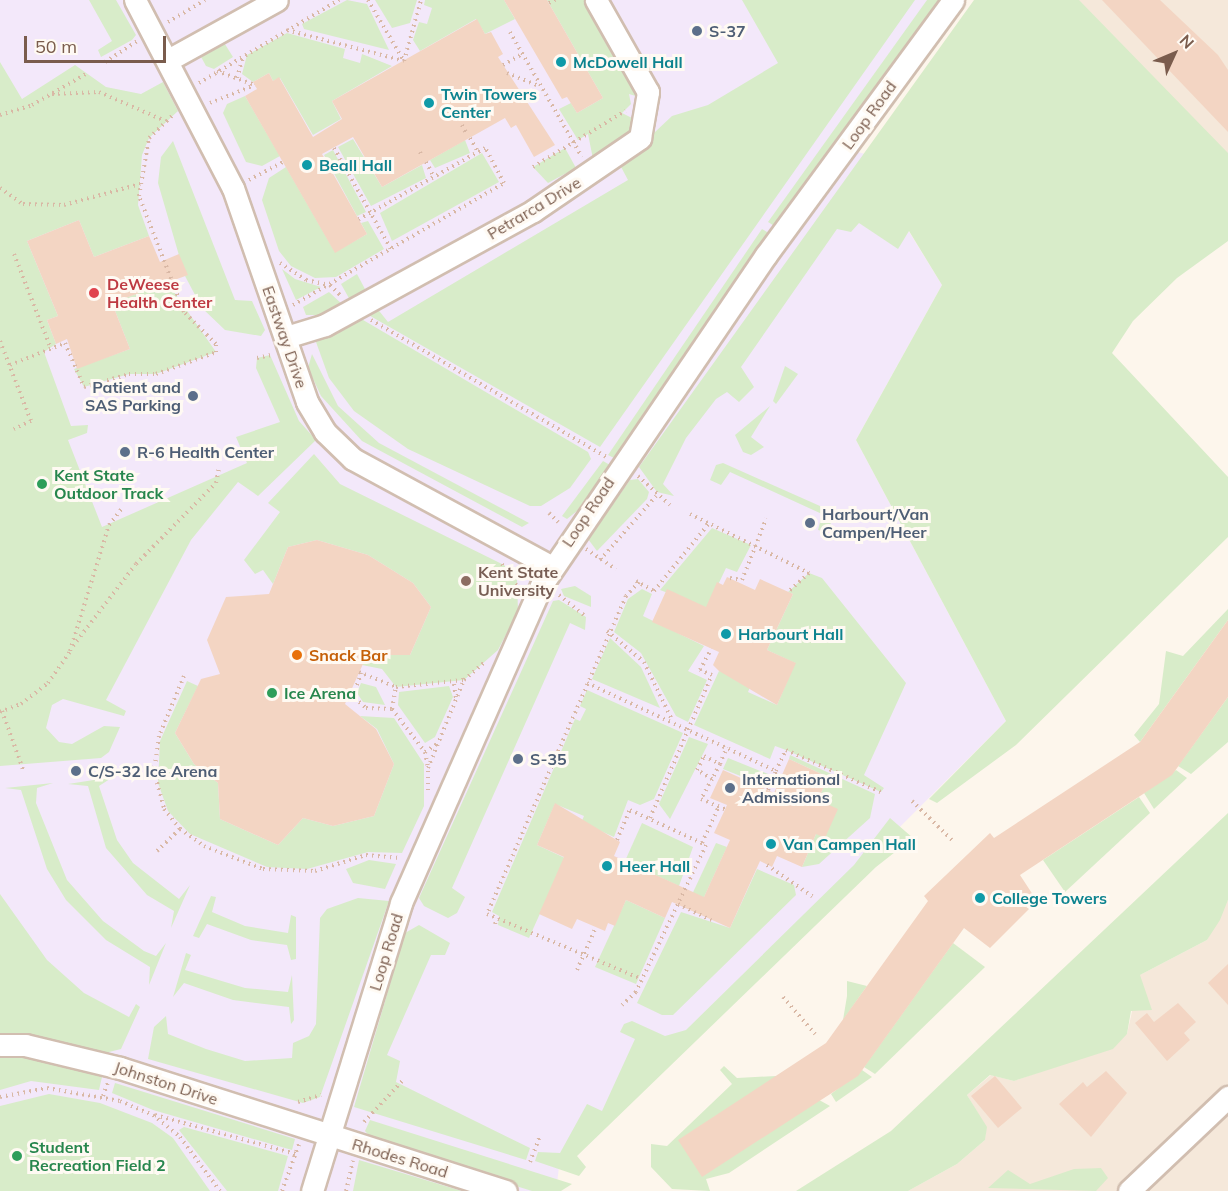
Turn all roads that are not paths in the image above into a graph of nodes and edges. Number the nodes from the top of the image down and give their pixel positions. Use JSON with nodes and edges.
{"nodes":[{"id":1,"x":135,"y":0,"type":"edge"},
{"id":2,"x":277,"y":0,"type":"edge"},
{"id":3,"x":596,"y":0,"type":"edge"},
{"id":4,"x":953,"y":0,"type":"edge"},
{"id":5,"x":170,"y":58,"type":"junction"},
{"id":6,"x":277,"y":349,"type":"junction"},
{"id":7,"x":552,"y":567,"type":"junction"},
{"id":8,"x":0,"y":1045,"type":"edge"},
{"id":9,"x":1228,"y":1097,"type":"edge"},
{"id":10,"x":329,"y":1136,"type":"junction"},
{"id":11,"x":312,"y":1191,"type":"edge"},
{"id":12,"x":506,"y":1191,"type":"edge"},
{"id":13,"x":1129,"y":1191,"type":"edge"}],
"edges":[{"from":1,"to":5,"type":"street","name":"Eastway Drive"},
{"from":2,"to":5,"type":"street"},
{"from":3,"to":6,"type":"street","name":"Petrarca Drive"},
{"from":4,"to":7,"type":"street","name":"Loop Road"},
{"from":5,"to":6,"type":"street","name":"Eastway Drive"},
{"from":6,"to":7,"type":"street","name":"Eastway Drive"},
{"from":7,"to":10,"type":"street","name":"Loop Road"},
{"from":8,"to":10,"type":"street","name":"Johnston Drive"},
{"from":9,"to":13,"type":"street"},
{"from":10,"to":11,"type":"street","name":"Loop Road"},
{"from":10,"to":12,"type":"street","name":"Rhodes Road"}]}
